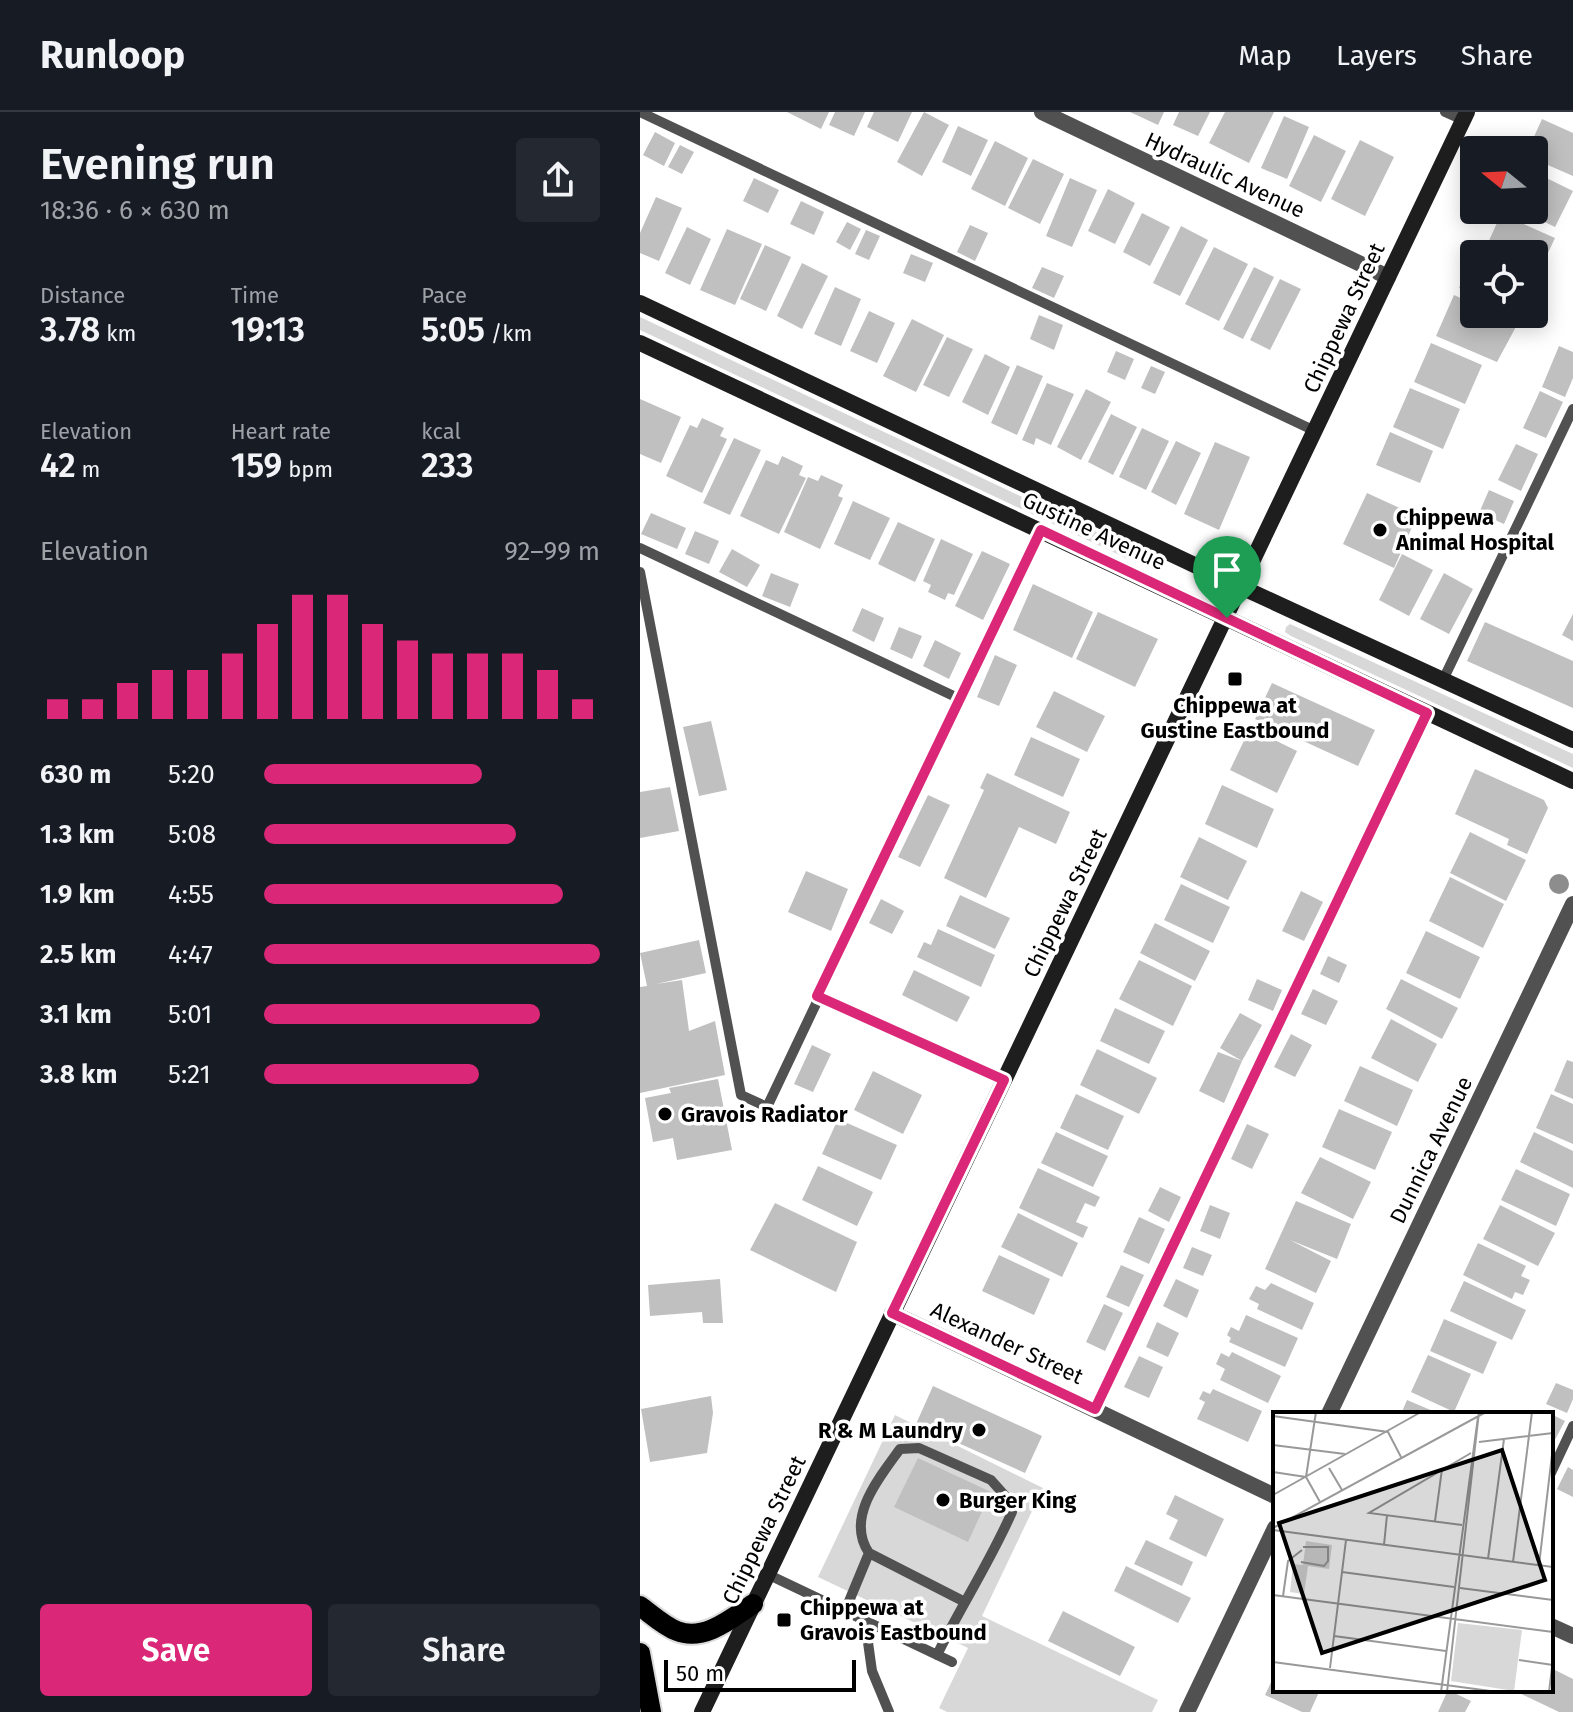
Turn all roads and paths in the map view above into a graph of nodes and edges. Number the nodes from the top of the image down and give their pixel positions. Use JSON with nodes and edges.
{"nodes":[{"id":1,"x":640,"y":112,"type":"edge"},
{"id":2,"x":1042,"y":112,"type":"edge"},
{"id":3,"x":1445,"y":112,"type":"edge"},
{"id":4,"x":1465,"y":116,"type":"edge"},
{"id":5,"x":1388,"y":277,"type":"junction"},
{"id":6,"x":640,"y":303,"type":"edge"},
{"id":7,"x":640,"y":343,"type":"edge"},
{"id":8,"x":1573,"y":409,"type":"edge"},
{"id":9,"x":1315,"y":431,"type":"junction"},
{"id":10,"x":1041,"y":530,"type":"junction"},
{"id":11,"x":640,"y":548,"type":"edge"},
{"id":12,"x":640,"y":572,"type":"edge"},
{"id":13,"x":1241,"y":587,"type":"junction"},
{"id":14,"x":1227,"y":618,"type":"junction"},
{"id":15,"x":1443,"y":680,"type":"junction"},
{"id":16,"x":960,"y":699,"type":"junction"},
{"id":17,"x":1427,"y":713,"type":"junction"},
{"id":18,"x":1573,"y":740,"type":"edge"},
{"id":19,"x":1573,"y":781,"type":"edge"},
{"id":20,"x":1573,"y":904,"type":"edge"},
{"id":21,"x":817,"y":996,"type":"junction"},
{"id":22,"x":1004,"y":1080,"type":"junction"},
{"id":23,"x":892,"y":1313,"type":"junction"},
{"id":24,"x":1095,"y":1409,"type":"junction"},
{"id":25,"x":1330,"y":1412,"type":"edge"},
{"id":26,"x":1573,"y":1426,"type":"edge"},
{"id":27,"x":1553,"y":1469,"type":"edge"},
{"id":28,"x":1273,"y":1495,"type":"edge"},
{"id":29,"x":1273,"y":1532,"type":"edge"},
{"id":30,"x":869,"y":1553,"type":"junction"},
{"id":31,"x":767,"y":1574,"type":"junction"},
{"id":32,"x":963,"y":1601,"type":"junction"},
{"id":33,"x":753,"y":1604,"type":"junction"},
{"id":34,"x":640,"y":1606,"type":"edge"},
{"id":35,"x":845,"y":1611,"type":"junction"},
{"id":36,"x":865,"y":1621,"type":"junction"},
{"id":37,"x":1553,"y":1627,"type":"edge"},
{"id":38,"x":1573,"y":1636,"type":"edge"},
{"id":39,"x":640,"y":1653,"type":"edge"},
{"id":40,"x":937,"y":1655,"type":"junction"},
{"id":41,"x":952,"y":1662,"type":"dead end"},
{"id":42,"x":651,"y":1712,"type":"edge"},
{"id":43,"x":702,"y":1712,"type":"edge"},
{"id":44,"x":889,"y":1712,"type":"edge"},
{"id":45,"x":1187,"y":1712,"type":"edge"}],
"edges":[{"from":1,"to":9,"type":"lane"},
{"from":2,"to":5,"type":"street","name":"Hydraulic Avenue"},
{"from":3,"to":4,"type":"lane"},
{"from":4,"to":5,"type":"street","name":"Chippewa Street"},
{"from":5,"to":9,"type":"street","name":"Chippewa Street"},
{"from":6,"to":13,"type":"street","name":"Gustine Avenue"},
{"from":7,"to":10,"type":"street","name":"Gustine Avenue"},
{"from":8,"to":15,"type":"lane"},
{"from":9,"to":13,"type":"street","name":"Chippewa Street"},
{"from":10,"to":14,"type":"street","name":"Gustine Avenue"},
{"from":10,"to":16,"type":"lane"},
{"from":11,"to":16,"type":"lane"},
{"from":12,"to":21,"type":"lane"},
{"from":13,"to":14,"type":"street","name":"Chippewa Street"},
{"from":13,"to":15,"type":"street","name":"Gustine Avenue"},
{"from":14,"to":17,"type":"street","name":"Gustine Avenue"},
{"from":14,"to":22,"type":"street","name":"Chippewa Street"},
{"from":15,"to":18,"type":"street","name":"Gustine Avenue"},
{"from":16,"to":21,"type":"lane"},
{"from":17,"to":19,"type":"street","name":"Gustine Avenue"},
{"from":17,"to":24,"type":"lane"},
{"from":20,"to":25,"type":"street","name":"Dunnica Avenue"},
{"from":21,"to":22,"type":"lane"},
{"from":22,"to":23,"type":"street","name":"Chippewa Street"},
{"from":23,"to":24,"type":"street","name":"Alexander Street"},
{"from":23,"to":31,"type":"street","name":"Chippewa Street"},
{"from":24,"to":28,"type":"street","name":"Alexander Street"},
{"from":26,"to":27,"type":"lane"},
{"from":29,"to":45,"type":"street"},
{"from":30,"to":32,"type":"lane"},
{"from":30,"to":32,"type":"lane"},
{"from":30,"to":35,"type":"lane"},
{"from":31,"to":33,"type":"street","name":"Chippewa Street"},
{"from":31,"to":35,"type":"lane"},
{"from":32,"to":40,"type":"lane"},
{"from":33,"to":34,"type":"main road"},
{"from":33,"to":43,"type":"street","name":"Chippewa Street"},
{"from":35,"to":36,"type":"lane"},
{"from":36,"to":40,"type":"lane"},
{"from":36,"to":44,"type":"lane"},
{"from":37,"to":38,"type":"street"},
{"from":39,"to":42,"type":"main road"},
{"from":40,"to":41,"type":"lane"}]}
